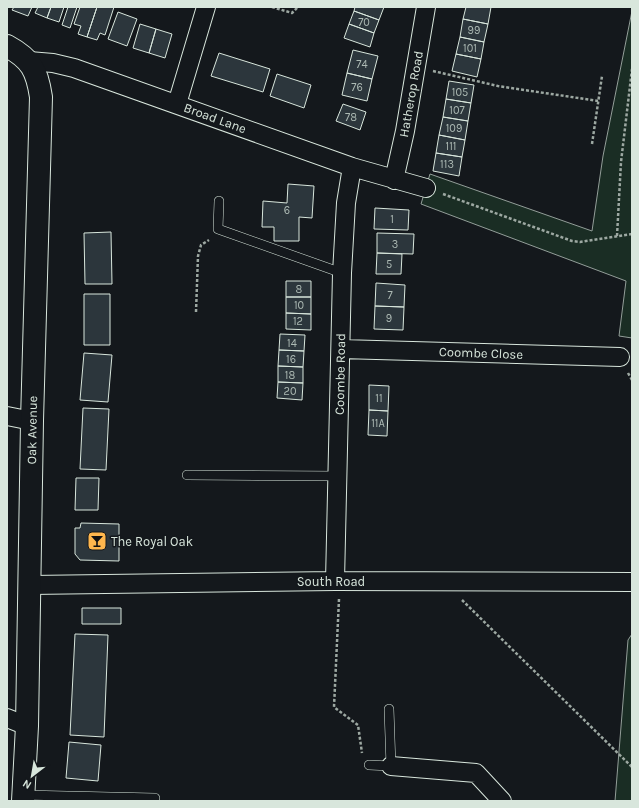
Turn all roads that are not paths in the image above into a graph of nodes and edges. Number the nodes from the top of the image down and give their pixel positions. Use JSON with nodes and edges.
{"nodes":[{"id":1,"x":206,"y":7,"type":"edge"},
{"id":2,"x":426,"y":7,"type":"edge"},
{"id":3,"x":7,"y":46,"type":"edge"},
{"id":4,"x":29,"y":61,"type":"junction"},
{"id":5,"x":177,"y":104,"type":"junction"},
{"id":6,"x":352,"y":167,"type":"junction"},
{"id":7,"x":394,"y":180,"type":"junction"},
{"id":8,"x":426,"y":188,"type":"road end"},
{"id":9,"x":219,"y":201,"type":"dead end"},
{"id":10,"x":342,"y":273,"type":"junction"},
{"id":11,"x":341,"y":349,"type":"junction"},
{"id":12,"x":620,"y":357,"type":"dead end"},
{"id":13,"x":7,"y":416,"type":"edge"},
{"id":14,"x":32,"y":421,"type":"junction"},
{"id":15,"x":187,"y":475,"type":"dead end"},
{"id":16,"x":338,"y":476,"type":"junction"},
{"id":17,"x":338,"y":581,"type":"junction"},
{"id":18,"x":632,"y":582,"type":"edge"},
{"id":19,"x":30,"y":585,"type":"junction"},
{"id":20,"x":389,"y":709,"type":"dead end"},
{"id":21,"x":7,"y":718,"type":"edge"},
{"id":22,"x":27,"y":726,"type":"junction"},
{"id":23,"x":369,"y":765,"type":"road end"},
{"id":24,"x":391,"y":766,"type":"junction"},
{"id":25,"x":23,"y":798,"type":"edge"},
{"id":26,"x":155,"y":798,"type":"dead end"},
{"id":27,"x":502,"y":801,"type":"edge"}],
"edges":[{"from":1,"to":5,"type":"street"},
{"from":2,"to":7,"type":"street","name":"Hatherop Road"},
{"from":3,"to":4,"type":"street","name":"Broad Lane"},
{"from":4,"to":5,"type":"street","name":"Broad Lane"},
{"from":4,"to":14,"type":"street","name":"Oak Avenue"},
{"from":5,"to":6,"type":"street","name":"Broad Lane"},
{"from":6,"to":7,"type":"street","name":"Broad Lane"},
{"from":6,"to":10,"type":"street","name":"Coombe Road"},
{"from":7,"to":8,"type":"street","name":"Broad Lane"},
{"from":9,"to":10,"type":"lane"},
{"from":10,"to":11,"type":"street","name":"Coombe Road"},
{"from":11,"to":12,"type":"street","name":"Coombe Close"},
{"from":11,"to":16,"type":"street","name":"Coombe Road"},
{"from":13,"to":14,"type":"street"},
{"from":14,"to":19,"type":"street","name":"Oak Avenue"},
{"from":15,"to":16,"type":"lane"},
{"from":16,"to":17,"type":"street","name":"Coombe Road"},
{"from":17,"to":18,"type":"street","name":"South Road"},
{"from":17,"to":19,"type":"street","name":"South Road"},
{"from":19,"to":22,"type":"street","name":"Oak Avenue"},
{"from":20,"to":24,"type":"lane"},
{"from":21,"to":22,"type":"street"},
{"from":22,"to":25,"type":"street","name":"Oak Avenue"},
{"from":23,"to":24,"type":"lane"},
{"from":24,"to":27,"type":"street"},
{"from":25,"to":26,"type":"lane"}]}
